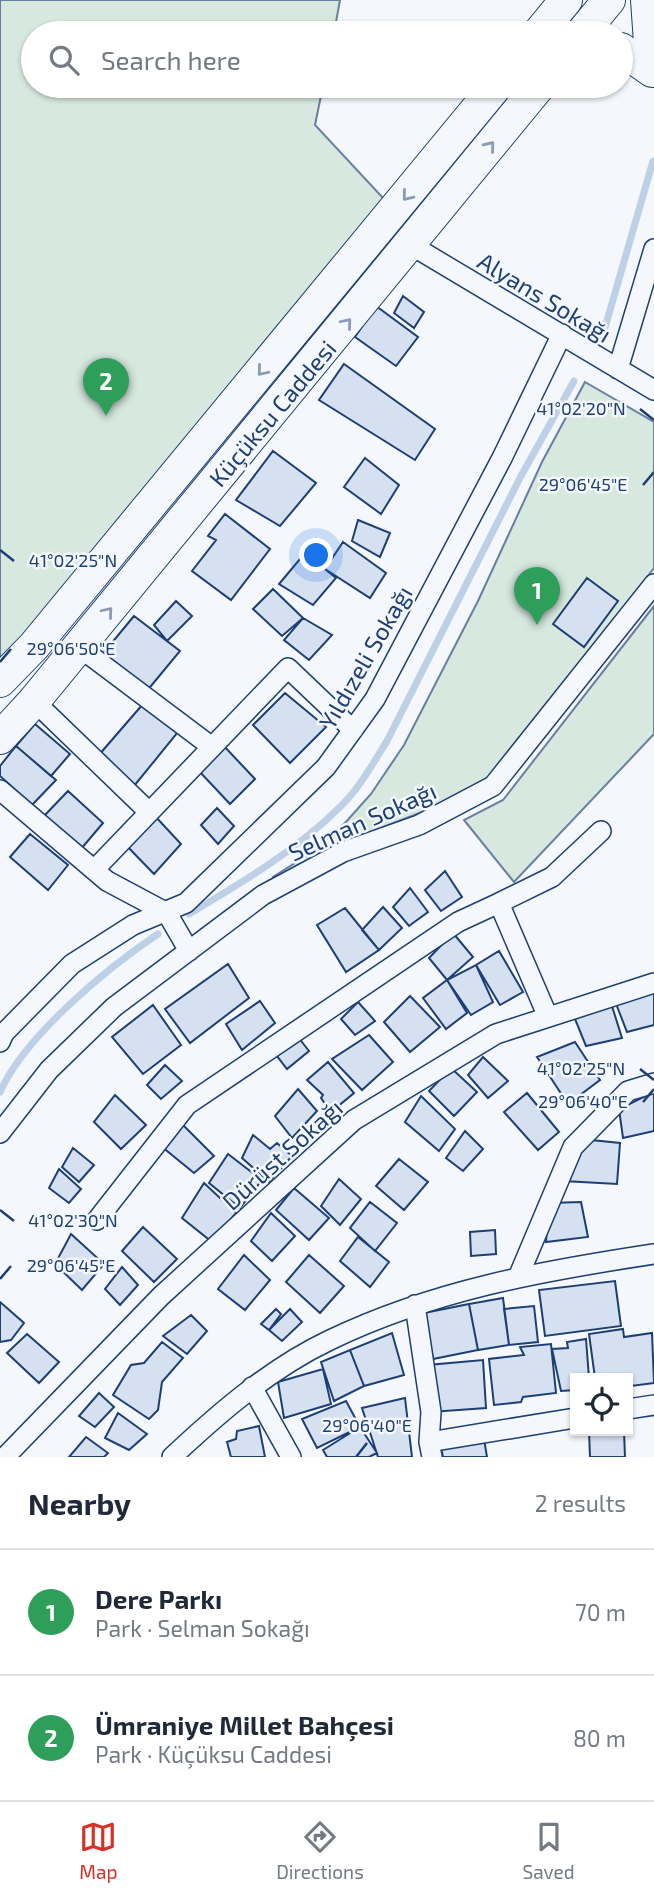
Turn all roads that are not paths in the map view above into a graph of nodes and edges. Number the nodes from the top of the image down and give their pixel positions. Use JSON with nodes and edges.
{"nodes":[{"id":1,"x":566,"y":0,"type":"edge"},
{"id":2,"x":609,"y":0,"type":"edge"},
{"id":3,"x":647,"y":0,"type":"edge"},
{"id":4,"x":549,"y":21,"type":"edge"},
{"id":5,"x":594,"y":21,"type":"edge"},
{"id":6,"x":633,"y":58,"type":"edge"},
{"id":7,"x":653,"y":73,"type":"edge"},
{"id":8,"x":486,"y":98,"type":"edge"},
{"id":9,"x":529,"y":98,"type":"edge"},
{"id":10,"x":384,"y":224,"type":"junction"},
{"id":11,"x":411,"y":245,"type":"junction"},
{"id":12,"x":654,"y":249,"type":"edge"},
{"id":13,"x":562,"y":334,"type":"junction"},
{"id":14,"x":618,"y":369,"type":"junction"},
{"id":15,"x":654,"y":390,"type":"edge"},
{"id":16,"x":654,"y":584,"type":"edge"},
{"id":17,"x":79,"y":647,"type":"junction"},
{"id":18,"x":0,"y":681,"type":"edge"},
{"id":19,"x":34,"y":701,"type":"junction"},
{"id":20,"x":353,"y":730,"type":"junction"},
{"id":21,"x":0,"y":738,"type":"edge"},
{"id":22,"x":212,"y":747,"type":"junction"},
{"id":23,"x":0,"y":790,"type":"edge"},
{"id":24,"x":149,"y":812,"type":"junction"},
{"id":25,"x":601,"y":831,"type":"dead end"},
{"id":26,"x":94,"y":870,"type":"junction"},
{"id":27,"x":499,"y":903,"type":"junction"},
{"id":28,"x":167,"y":913,"type":"junction"},
{"id":29,"x":189,"y":951,"type":"junction"},
{"id":30,"x":654,"y":983,"type":"edge"},
{"id":31,"x":548,"y":1017,"type":"junction"},
{"id":32,"x":0,"y":1042,"type":"edge"},
{"id":33,"x":654,"y":1083,"type":"edge"},
{"id":34,"x":0,"y":1133,"type":"edge"},
{"id":35,"x":97,"y":1220,"type":"dead end"},
{"id":36,"x":654,"y":1254,"type":"edge"},
{"id":37,"x":519,"y":1275,"type":"junction"},
{"id":38,"x":415,"y":1305,"type":"junction"},
{"id":39,"x":252,"y":1387,"type":"junction"},
{"id":40,"x":654,"y":1405,"type":"edge"},
{"id":41,"x":633,"y":1408,"type":"edge"},
{"id":42,"x":570,"y":1419,"type":"edge"},
{"id":43,"x":431,"y":1450,"type":"edge"},
{"id":44,"x":5,"y":1457,"type":"edge"},
{"id":45,"x":172,"y":1457,"type":"edge"},
{"id":46,"x":290,"y":1457,"type":"edge"}],
"edges":[{"from":1,"to":4,"type":"main road"},
{"from":2,"to":5,"type":"main road"},
{"from":3,"to":7,"type":"main road"},
{"from":6,"to":7,"type":"main road"},
{"from":8,"to":10,"type":"main road","name":"Küçüksu Caddesi","one_way":true},
{"from":11,"to":9,"type":"main road","name":"Küçüksu Caddesi","one_way":true},
{"from":10,"to":11,"type":"main road"},
{"from":10,"to":18,"type":"main road","name":"Küçüksu Caddesi","one_way":true},
{"from":11,"to":13,"type":"street","name":"Alyans Sokağı"},
{"from":17,"to":11,"type":"main road","name":"Küçüksu Caddesi","one_way":true},
{"from":12,"to":14,"type":"street"},
{"from":13,"to":14,"type":"street","name":"Alyans Sokağı"},
{"from":13,"to":20,"type":"street","name":"Yıldızeli Sokağı"},
{"from":14,"to":15,"type":"street","name":"Alyans Sokağı"},
{"from":16,"to":29,"type":"street","name":"Selman Sokağı"},
{"from":17,"to":19,"type":"main road","name":"Küçüksu Caddesi"},
{"from":17,"to":22,"type":"street"},
{"from":19,"to":21,"type":"main road","name":"Küçüksu Caddesi"},
{"from":19,"to":24,"type":"street"},
{"from":20,"to":22,"type":"street"},
{"from":20,"to":28,"type":"street","name":"Yıldızeli Sokağı"},
{"from":22,"to":24,"type":"street"},
{"from":23,"to":26,"type":"street"},
{"from":24,"to":26,"type":"street"},
{"from":25,"to":27,"type":"street"},
{"from":26,"to":28,"type":"street"},
{"from":27,"to":31,"type":"street"},
{"from":27,"to":35,"type":"street"},
{"from":28,"to":29,"type":"street"},
{"from":28,"to":32,"type":"street","name":"Yıldızeli Sokağı"},
{"from":29,"to":34,"type":"street","name":"Selman Sokağı"},
{"from":30,"to":31,"type":"street","name":"Dürüst Sokağı"},
{"from":31,"to":44,"type":"street","name":"Dürüst Sokağı"},
{"from":33,"to":37,"type":"street"},
{"from":36,"to":37,"type":"street"},
{"from":37,"to":38,"type":"street"},
{"from":38,"to":39,"type":"street"},
{"from":38,"to":43,"type":"street"},
{"from":39,"to":45,"type":"street"},
{"from":39,"to":46,"type":"street"},
{"from":40,"to":41,"type":"street"},
{"from":42,"to":43,"type":"street"}]}
